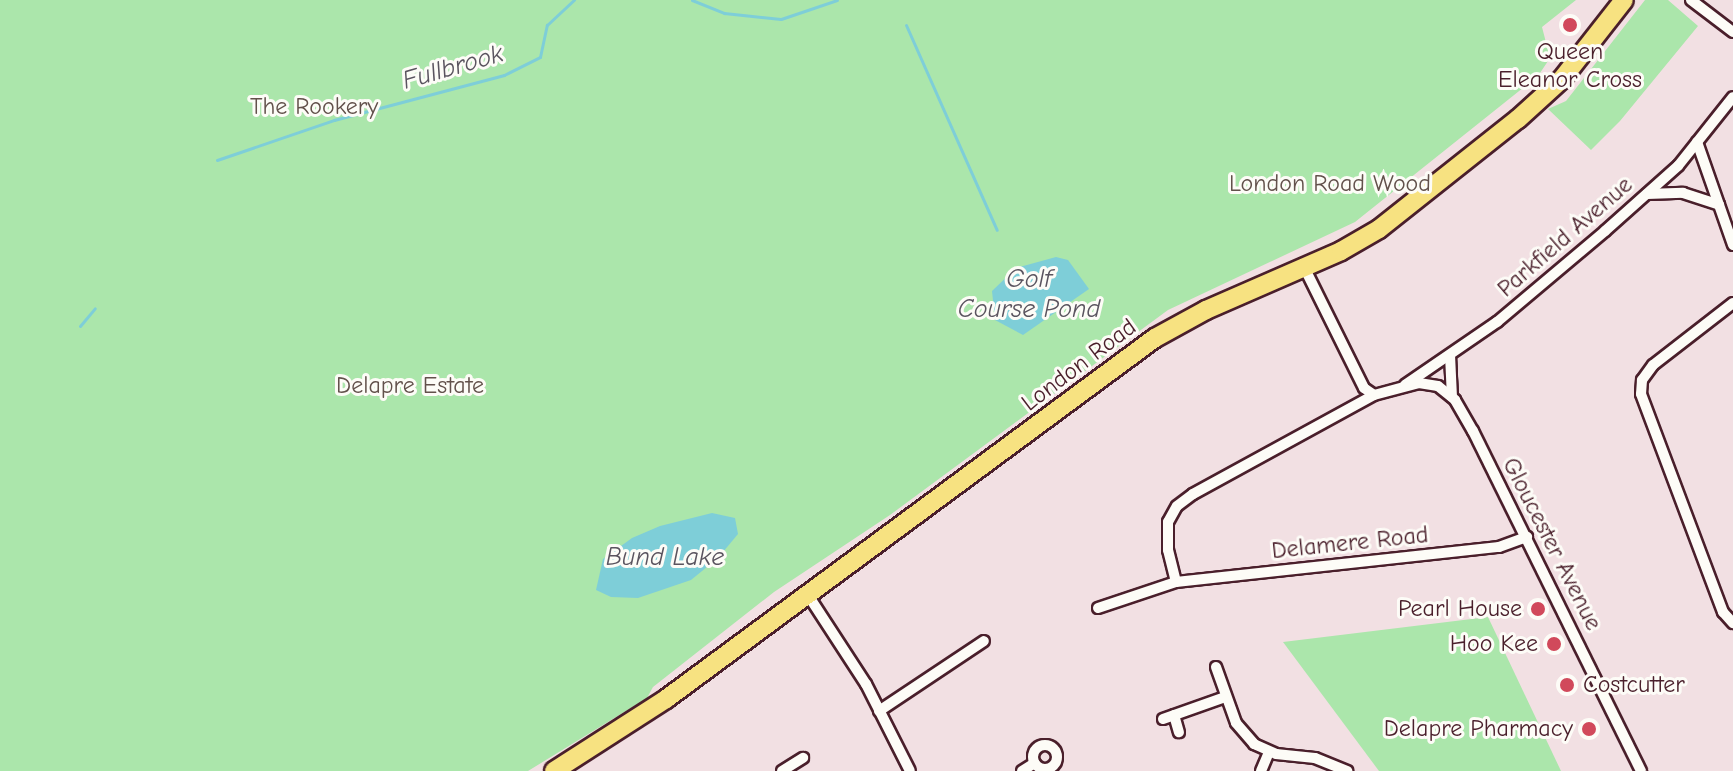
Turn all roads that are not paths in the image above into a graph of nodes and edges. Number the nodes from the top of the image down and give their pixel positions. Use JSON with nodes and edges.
{"nodes":[{"id":1,"x":1624,"y":0,"type":"edge"},
{"id":2,"x":1691,"y":0,"type":"edge"},
{"id":3,"x":1733,"y":32,"type":"edge"},
{"id":4,"x":1733,"y":97,"type":"edge"},
{"id":5,"x":1697,"y":142,"type":"junction"},
{"id":6,"x":1646,"y":195,"type":"junction"},
{"id":7,"x":1733,"y":206,"type":"edge"},
{"id":8,"x":1720,"y":209,"type":"junction"},
{"id":9,"x":1733,"y":245,"type":"edge"},
{"id":10,"x":1304,"y":267,"type":"junction"},
{"id":11,"x":1733,"y":303,"type":"edge"},
{"id":12,"x":1450,"y":355,"type":"junction"},
{"id":13,"x":1405,"y":387,"type":"junction"},
{"id":14,"x":1374,"y":395,"type":"junction"},
{"id":15,"x":1452,"y":397,"type":"junction"},
{"id":16,"x":1527,"y":537,"type":"junction"},
{"id":17,"x":1176,"y":582,"type":"junction"},
{"id":18,"x":806,"y":592,"type":"junction"},
{"id":19,"x":1098,"y":608,"type":"dead end"},
{"id":20,"x":1733,"y":623,"type":"edge"},
{"id":21,"x":984,"y":641,"type":"dead end"},
{"id":22,"x":1216,"y":667,"type":"dead end"},
{"id":23,"x":1225,"y":697,"type":"junction"},
{"id":24,"x":879,"y":711,"type":"junction"},
{"id":25,"x":1179,"y":732,"type":"dead end"},
{"id":26,"x":1269,"y":752,"type":"junction"},
{"id":27,"x":803,"y":758,"type":"dead end"},
{"id":28,"x":1035,"y":763,"type":"junction"},
{"id":29,"x":1052,"y":769,"type":"edge"},
{"id":30,"x":554,"y":771,"type":"edge"},
{"id":31,"x":782,"y":771,"type":"edge"},
{"id":32,"x":910,"y":771,"type":"edge"},
{"id":33,"x":1022,"y":771,"type":"edge"},
{"id":34,"x":1261,"y":771,"type":"edge"},
{"id":35,"x":1348,"y":771,"type":"edge"},
{"id":36,"x":1641,"y":771,"type":"edge"}],
"edges":[{"from":1,"to":10,"type":"highway","name":"London Road"},
{"from":2,"to":3,"type":"street"},
{"from":4,"to":5,"type":"street","name":"Parkfield Avenue"},
{"from":5,"to":6,"type":"street","name":"Parkfield Avenue"},
{"from":5,"to":8,"type":"street"},
{"from":6,"to":8,"type":"street"},
{"from":6,"to":12,"type":"street","name":"Parkfield Avenue"},
{"from":7,"to":8,"type":"street"},
{"from":8,"to":9,"type":"street"},
{"from":10,"to":14,"type":"street"},
{"from":10,"to":18,"type":"highway","name":"London Road"},
{"from":11,"to":20,"type":"street"},
{"from":12,"to":13,"type":"street","name":"Parkfield Avenue"},
{"from":12,"to":15,"type":"street"},
{"from":13,"to":14,"type":"street"},
{"from":13,"to":15,"type":"street"},
{"from":14,"to":17,"type":"street"},
{"from":15,"to":16,"type":"street","name":"Gloucester Avenue"},
{"from":16,"to":17,"type":"street","name":"Delamere Road"},
{"from":16,"to":36,"type":"street","name":"Gloucester Avenue"},
{"from":17,"to":19,"type":"street","name":"Delamere Road"},
{"from":18,"to":24,"type":"street"},
{"from":18,"to":30,"type":"highway","name":"London Road"},
{"from":21,"to":24,"type":"street"},
{"from":22,"to":23,"type":"street"},
{"from":23,"to":25,"type":"street"},
{"from":23,"to":26,"type":"street"},
{"from":24,"to":32,"type":"street"},
{"from":26,"to":34,"type":"street"},
{"from":26,"to":35,"type":"street"},
{"from":27,"to":31,"type":"street"},
{"from":28,"to":29,"type":"street"},
{"from":28,"to":29,"type":"street"},
{"from":28,"to":33,"type":"street"}]}
